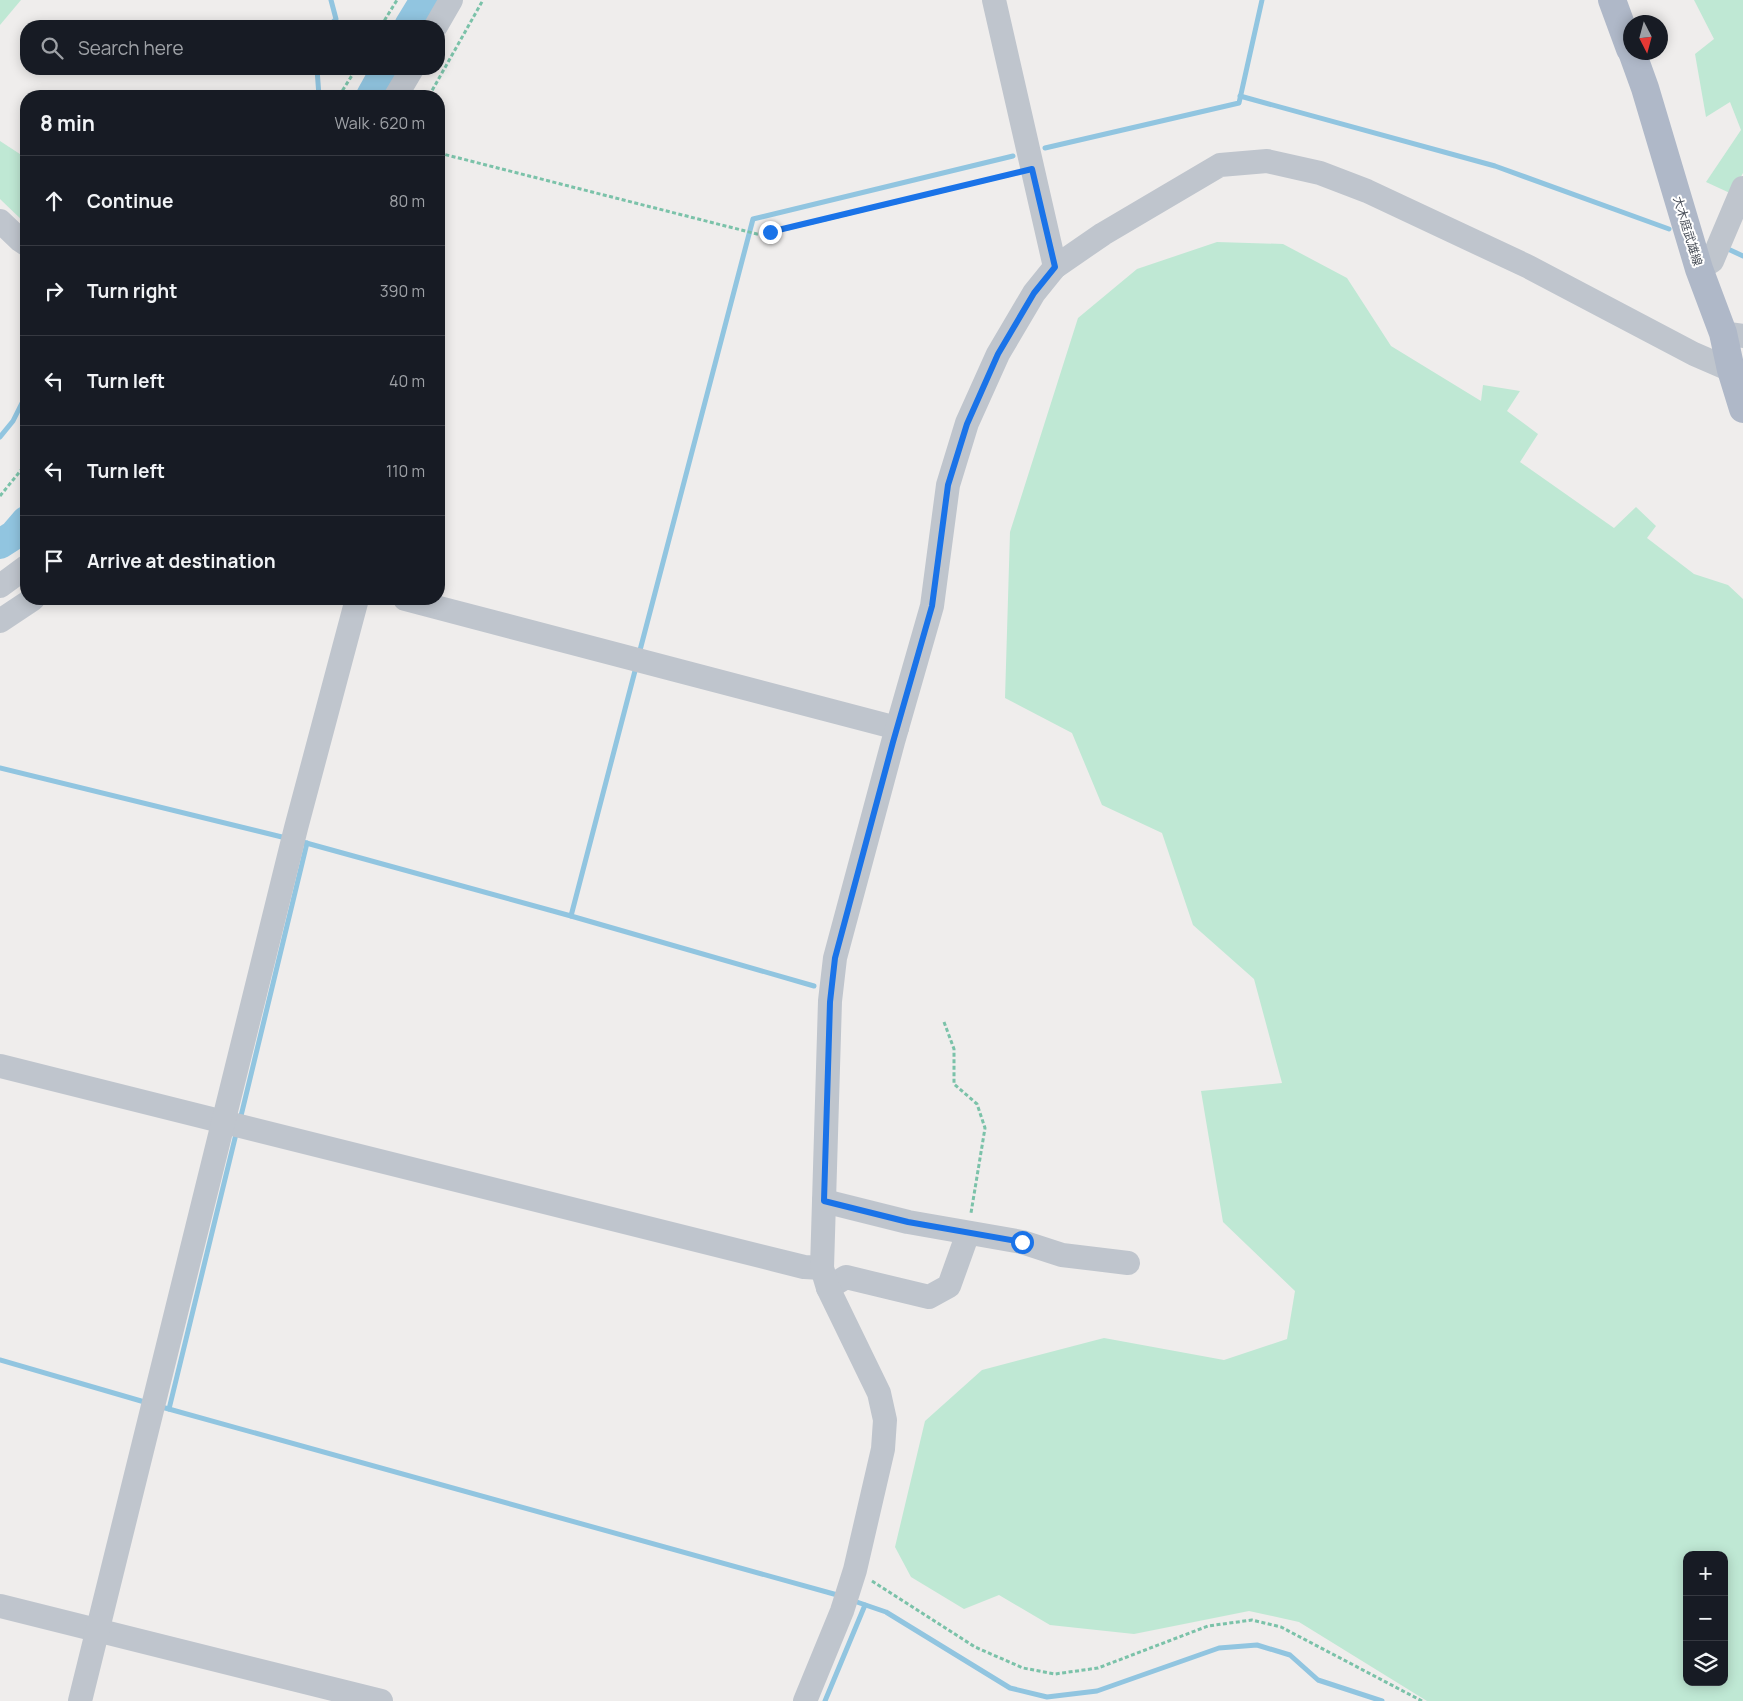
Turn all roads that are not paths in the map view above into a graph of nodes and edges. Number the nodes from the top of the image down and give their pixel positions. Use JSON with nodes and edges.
{"nodes":[{"id":1,"x":451,"y":0,"type":"edge"},
{"id":2,"x":994,"y":0,"type":"edge"},
{"id":3,"x":1612,"y":0,"type":"edge"},
{"id":4,"x":439,"y":20,"type":"edge"},
{"id":5,"x":1623,"y":30,"type":"edge"},
{"id":6,"x":1635,"y":60,"type":"edge"},
{"id":7,"x":408,"y":75,"type":"edge"},
{"id":8,"x":400,"y":90,"type":"edge"},
{"id":9,"x":1743,"y":188,"type":"edge"},
{"id":10,"x":0,"y":221,"type":"edge"},
{"id":11,"x":20,"y":239,"type":"edge"},
{"id":12,"x":1055,"y":267,"type":"junction"},
{"id":13,"x":1699,"y":269,"type":"junction"},
{"id":14,"x":1733,"y":335,"type":"edge"},
{"id":15,"x":1731,"y":370,"type":"junction"},
{"id":16,"x":1743,"y":408,"type":"edge"},
{"id":17,"x":20,"y":571,"type":"edge"},
{"id":18,"x":0,"y":586,"type":"edge"},
{"id":19,"x":24,"y":605,"type":"edge"},
{"id":20,"x":356,"y":605,"type":"edge"},
{"id":21,"x":427,"y":605,"type":"edge"},
{"id":22,"x":0,"y":621,"type":"edge"},
{"id":23,"x":897,"y":728,"type":"junction"},
{"id":24,"x":0,"y":1066,"type":"edge"},
{"id":25,"x":234,"y":1124,"type":"junction"},
{"id":26,"x":824,"y":1201,"type":"junction"},
{"id":27,"x":968,"y":1233,"type":"junction"},
{"id":28,"x":1128,"y":1262,"type":"dead end"},
{"id":29,"x":825,"y":1278,"type":"junction"},
{"id":30,"x":0,"y":1606,"type":"edge"},
{"id":31,"x":97,"y":1630,"type":"junction"},
{"id":32,"x":80,"y":1701,"type":"edge"},
{"id":33,"x":381,"y":1701,"type":"edge"},
{"id":34,"x":805,"y":1701,"type":"edge"}],
"edges":[{"from":1,"to":4,"type":"street"},
{"from":2,"to":12,"type":"street"},
{"from":3,"to":5,"type":"main road"},
{"from":6,"to":13,"type":"main road","name":"大木庭武雄線"},
{"from":7,"to":8,"type":"street"},
{"from":9,"to":13,"type":"street"},
{"from":10,"to":11,"type":"street"},
{"from":12,"to":15,"type":"street"},
{"from":12,"to":23,"type":"street"},
{"from":13,"to":14,"type":"main road","name":"大木庭武雄線"},
{"from":14,"to":15,"type":"main road","name":"大木庭武雄線"},
{"from":15,"to":16,"type":"main road","name":"大木庭武雄線"},
{"from":17,"to":18,"type":"street"},
{"from":19,"to":22,"type":"street"},
{"from":20,"to":25,"type":"street"},
{"from":21,"to":23,"type":"street"},
{"from":23,"to":26,"type":"street"},
{"from":24,"to":25,"type":"street"},
{"from":25,"to":29,"type":"street"},
{"from":25,"to":31,"type":"street"},
{"from":26,"to":27,"type":"street"},
{"from":26,"to":29,"type":"street"},
{"from":27,"to":28,"type":"street"},
{"from":27,"to":29,"type":"street"},
{"from":29,"to":34,"type":"street"},
{"from":30,"to":31,"type":"street"},
{"from":31,"to":32,"type":"street"},
{"from":31,"to":33,"type":"street"}]}
